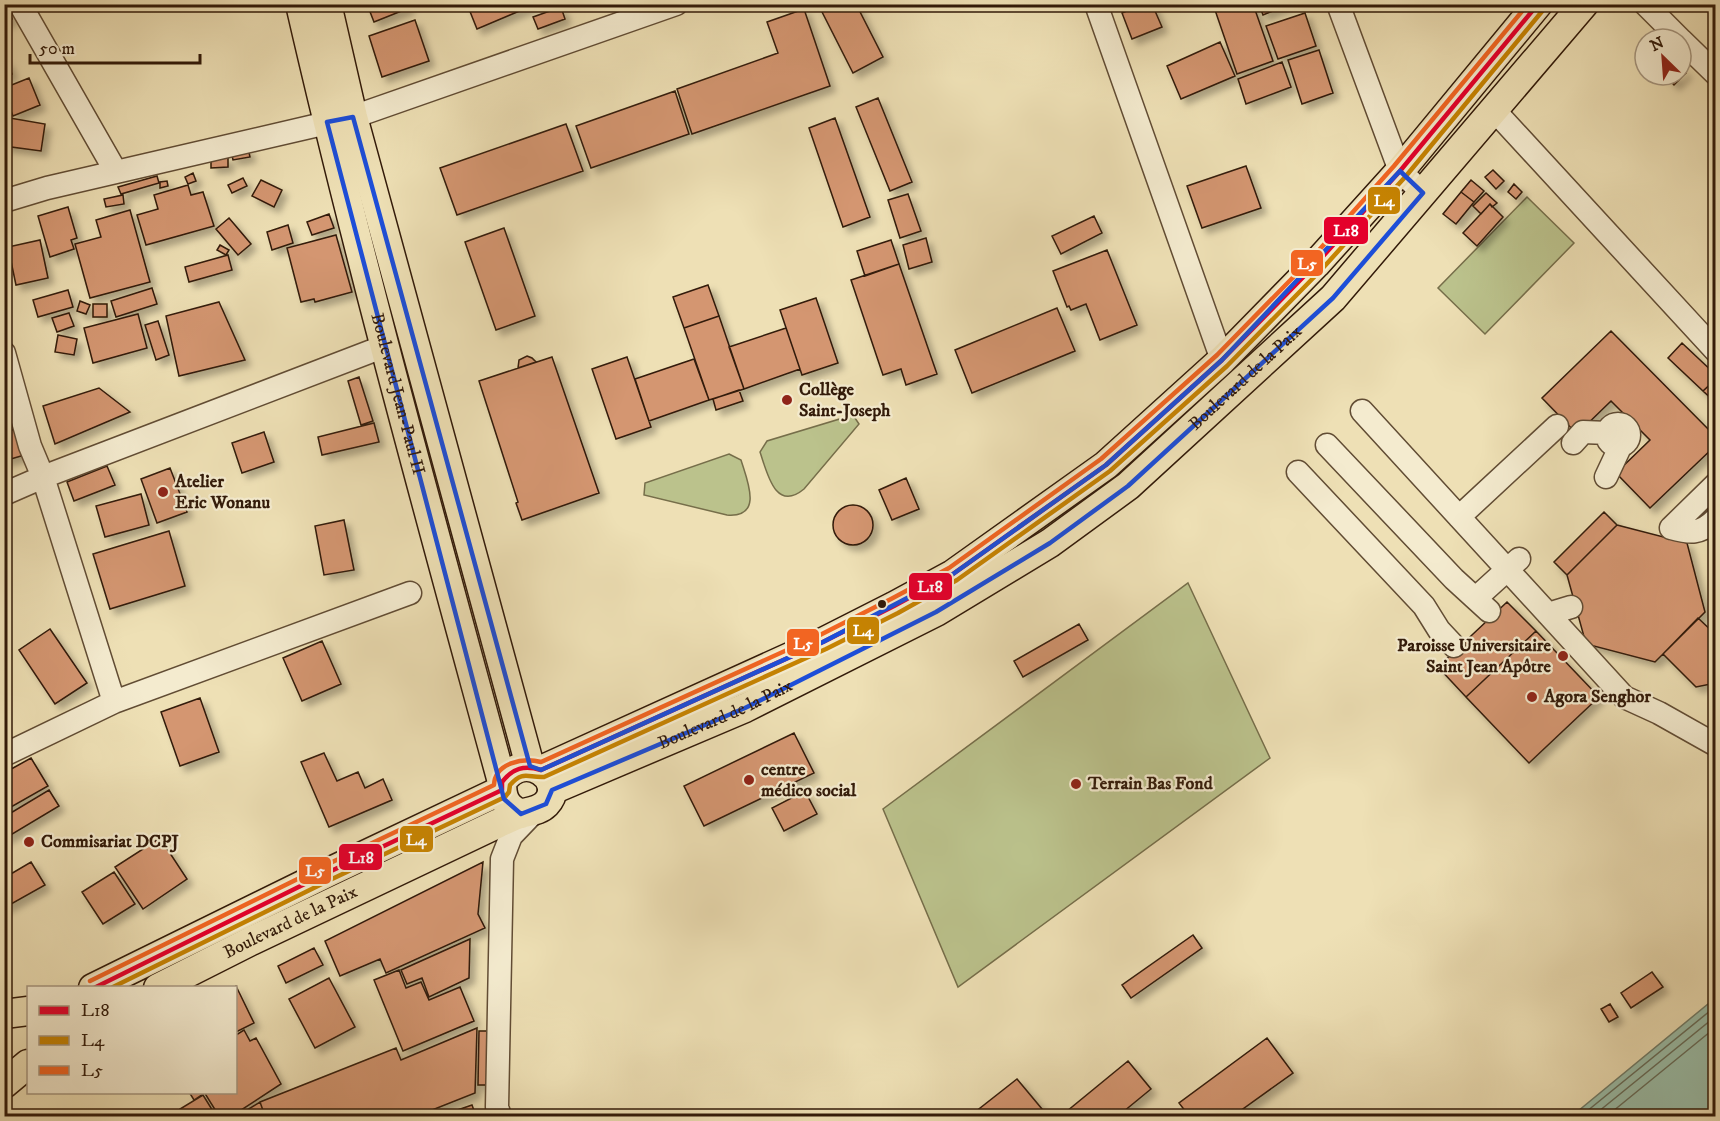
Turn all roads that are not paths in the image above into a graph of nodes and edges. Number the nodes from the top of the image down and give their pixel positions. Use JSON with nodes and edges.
{"nodes":[{"id":1,"x":20,"y":4,"type":"edge"},
{"id":2,"x":300,"y":4,"type":"edge"},
{"id":3,"x":327,"y":4,"type":"edge"},
{"id":4,"x":676,"y":4,"type":"edge"},
{"id":5,"x":1096,"y":4,"type":"edge"},
{"id":6,"x":1338,"y":4,"type":"edge"},
{"id":7,"x":1538,"y":4,"type":"edge"},
{"id":8,"x":1584,"y":4,"type":"edge"},
{"id":9,"x":1645,"y":4,"type":"edge"},
{"id":10,"x":1669,"y":27,"type":"edge"},
{"id":11,"x":1693,"y":51,"type":"edge"},
{"id":12,"x":1716,"y":74,"type":"edge"},
{"id":13,"x":1494,"y":110,"type":"junction"},
{"id":14,"x":340,"y":119,"type":"junction"},
{"id":15,"x":1400,"y":171,"type":"junction"},
{"id":16,"x":116,"y":172,"type":"junction"},
{"id":17,"x":1423,"y":193,"type":"junction"},
{"id":18,"x":4,"y":201,"type":"edge"},
{"id":19,"x":385,"y":346,"type":"junction"},
{"id":20,"x":1716,"y":351,"type":"edge"},
{"id":21,"x":4,"y":353,"type":"edge"},
{"id":22,"x":1222,"y":360,"type":"junction"},
{"id":23,"x":1362,"y":411,"type":"dead end"},
{"id":24,"x":1557,"y":426,"type":"dead end"},
{"id":25,"x":1573,"y":443,"type":"dead end"},
{"id":26,"x":1327,"y":445,"type":"dead end"},
{"id":27,"x":1298,"y":471,"type":"dead end"},
{"id":28,"x":43,"y":477,"type":"junction"},
{"id":29,"x":1606,"y":477,"type":"dead end"},
{"id":30,"x":1716,"y":484,"type":"edge"},
{"id":31,"x":4,"y":494,"type":"edge"},
{"id":32,"x":1459,"y":517,"type":"junction"},
{"id":33,"x":1714,"y":525,"type":"edge"},
{"id":34,"x":1513,"y":564,"type":"junction"},
{"id":35,"x":410,"y":593,"type":"dead end"},
{"id":36,"x":1571,"y":607,"type":"dead end"},
{"id":37,"x":1548,"y":614,"type":"junction"},
{"id":38,"x":1454,"y":646,"type":"dead end"},
{"id":39,"x":828,"y":653,"type":"junction"},
{"id":40,"x":1618,"y":661,"type":"dead end"},
{"id":41,"x":1611,"y":683,"type":"junction"},
{"id":42,"x":114,"y":702,"type":"junction"},
{"id":43,"x":1716,"y":745,"type":"edge"},
{"id":44,"x":4,"y":755,"type":"edge"},
{"id":45,"x":541,"y":775,"type":"junction"},
{"id":46,"x":502,"y":786,"type":"junction"},
{"id":47,"x":528,"y":813,"type":"junction"},
{"id":48,"x":95,"y":986,"type":"edge"},
{"id":49,"x":160,"y":986,"type":"edge"},
{"id":50,"x":27,"y":1011,"type":"edge"},
{"id":51,"x":4,"y":1014,"type":"edge"},
{"id":52,"x":27,"y":1065,"type":"edge"},
{"id":53,"x":4,"y":1084,"type":"edge"},
{"id":54,"x":500,"y":1116,"type":"edge"}],
"edges":[{"from":1,"to":16,"type":"street"},
{"from":2,"to":14,"type":"main road","name":"Boulevard Jean-Paul II"},
{"from":3,"to":14,"type":"main road","name":"Boulevard Jean-Paul II"},
{"from":4,"to":14,"type":"street"},
{"from":5,"to":22,"type":"street"},
{"from":6,"to":15,"type":"street"},
{"from":7,"to":15,"type":"main road","name":"Boulevard de la Paix"},
{"from":8,"to":13,"type":"main road","name":"Boulevard de la Paix"},
{"from":9,"to":10,"type":"street"},
{"from":11,"to":12,"type":"street"},
{"from":13,"to":17,"type":"main road","name":"Boulevard de la Paix"},
{"from":13,"to":20,"type":"street"},
{"from":14,"to":16,"type":"street"},
{"from":14,"to":19,"type":"main road","name":"Boulevard Jean-Paul II"},
{"from":14,"to":45,"type":"main road","name":"Boulevard Jean-Paul II"},
{"from":15,"to":17,"type":"street"},
{"from":15,"to":22,"type":"main road","name":"Boulevard de la Paix"},
{"from":16,"to":18,"type":"street"},
{"from":17,"to":39,"type":"main road","name":"Boulevard de la Paix"},
{"from":19,"to":28,"type":"street"},
{"from":19,"to":46,"type":"main road","name":"Boulevard Jean-Paul II"},
{"from":21,"to":28,"type":"street"},
{"from":22,"to":39,"type":"main road","name":"Boulevard de la Paix"},
{"from":23,"to":32,"type":"street"},
{"from":24,"to":32,"type":"street"},
{"from":25,"to":29,"type":"street"},
{"from":26,"to":34,"type":"street"},
{"from":27,"to":38,"type":"street"},
{"from":28,"to":31,"type":"street"},
{"from":28,"to":42,"type":"street"},
{"from":30,"to":33,"type":"street"},
{"from":32,"to":34,"type":"street"},
{"from":34,"to":37,"type":"street"},
{"from":35,"to":42,"type":"street"},
{"from":36,"to":37,"type":"street"},
{"from":37,"to":41,"type":"street"},
{"from":39,"to":45,"type":"main road","name":"Boulevard de la Paix"},
{"from":40,"to":41,"type":"street"},
{"from":41,"to":43,"type":"street"},
{"from":42,"to":44,"type":"street"},
{"from":45,"to":46,"type":"main road"},
{"from":45,"to":47,"type":"main road"},
{"from":46,"to":47,"type":"main road"},
{"from":46,"to":48,"type":"main road","name":"Boulevard de la Paix"},
{"from":47,"to":49,"type":"main road","name":"Boulevard de la Paix"},
{"from":47,"to":54,"type":"street"},
{"from":50,"to":51,"type":"main road"},
{"from":52,"to":53,"type":"main road"}]}
